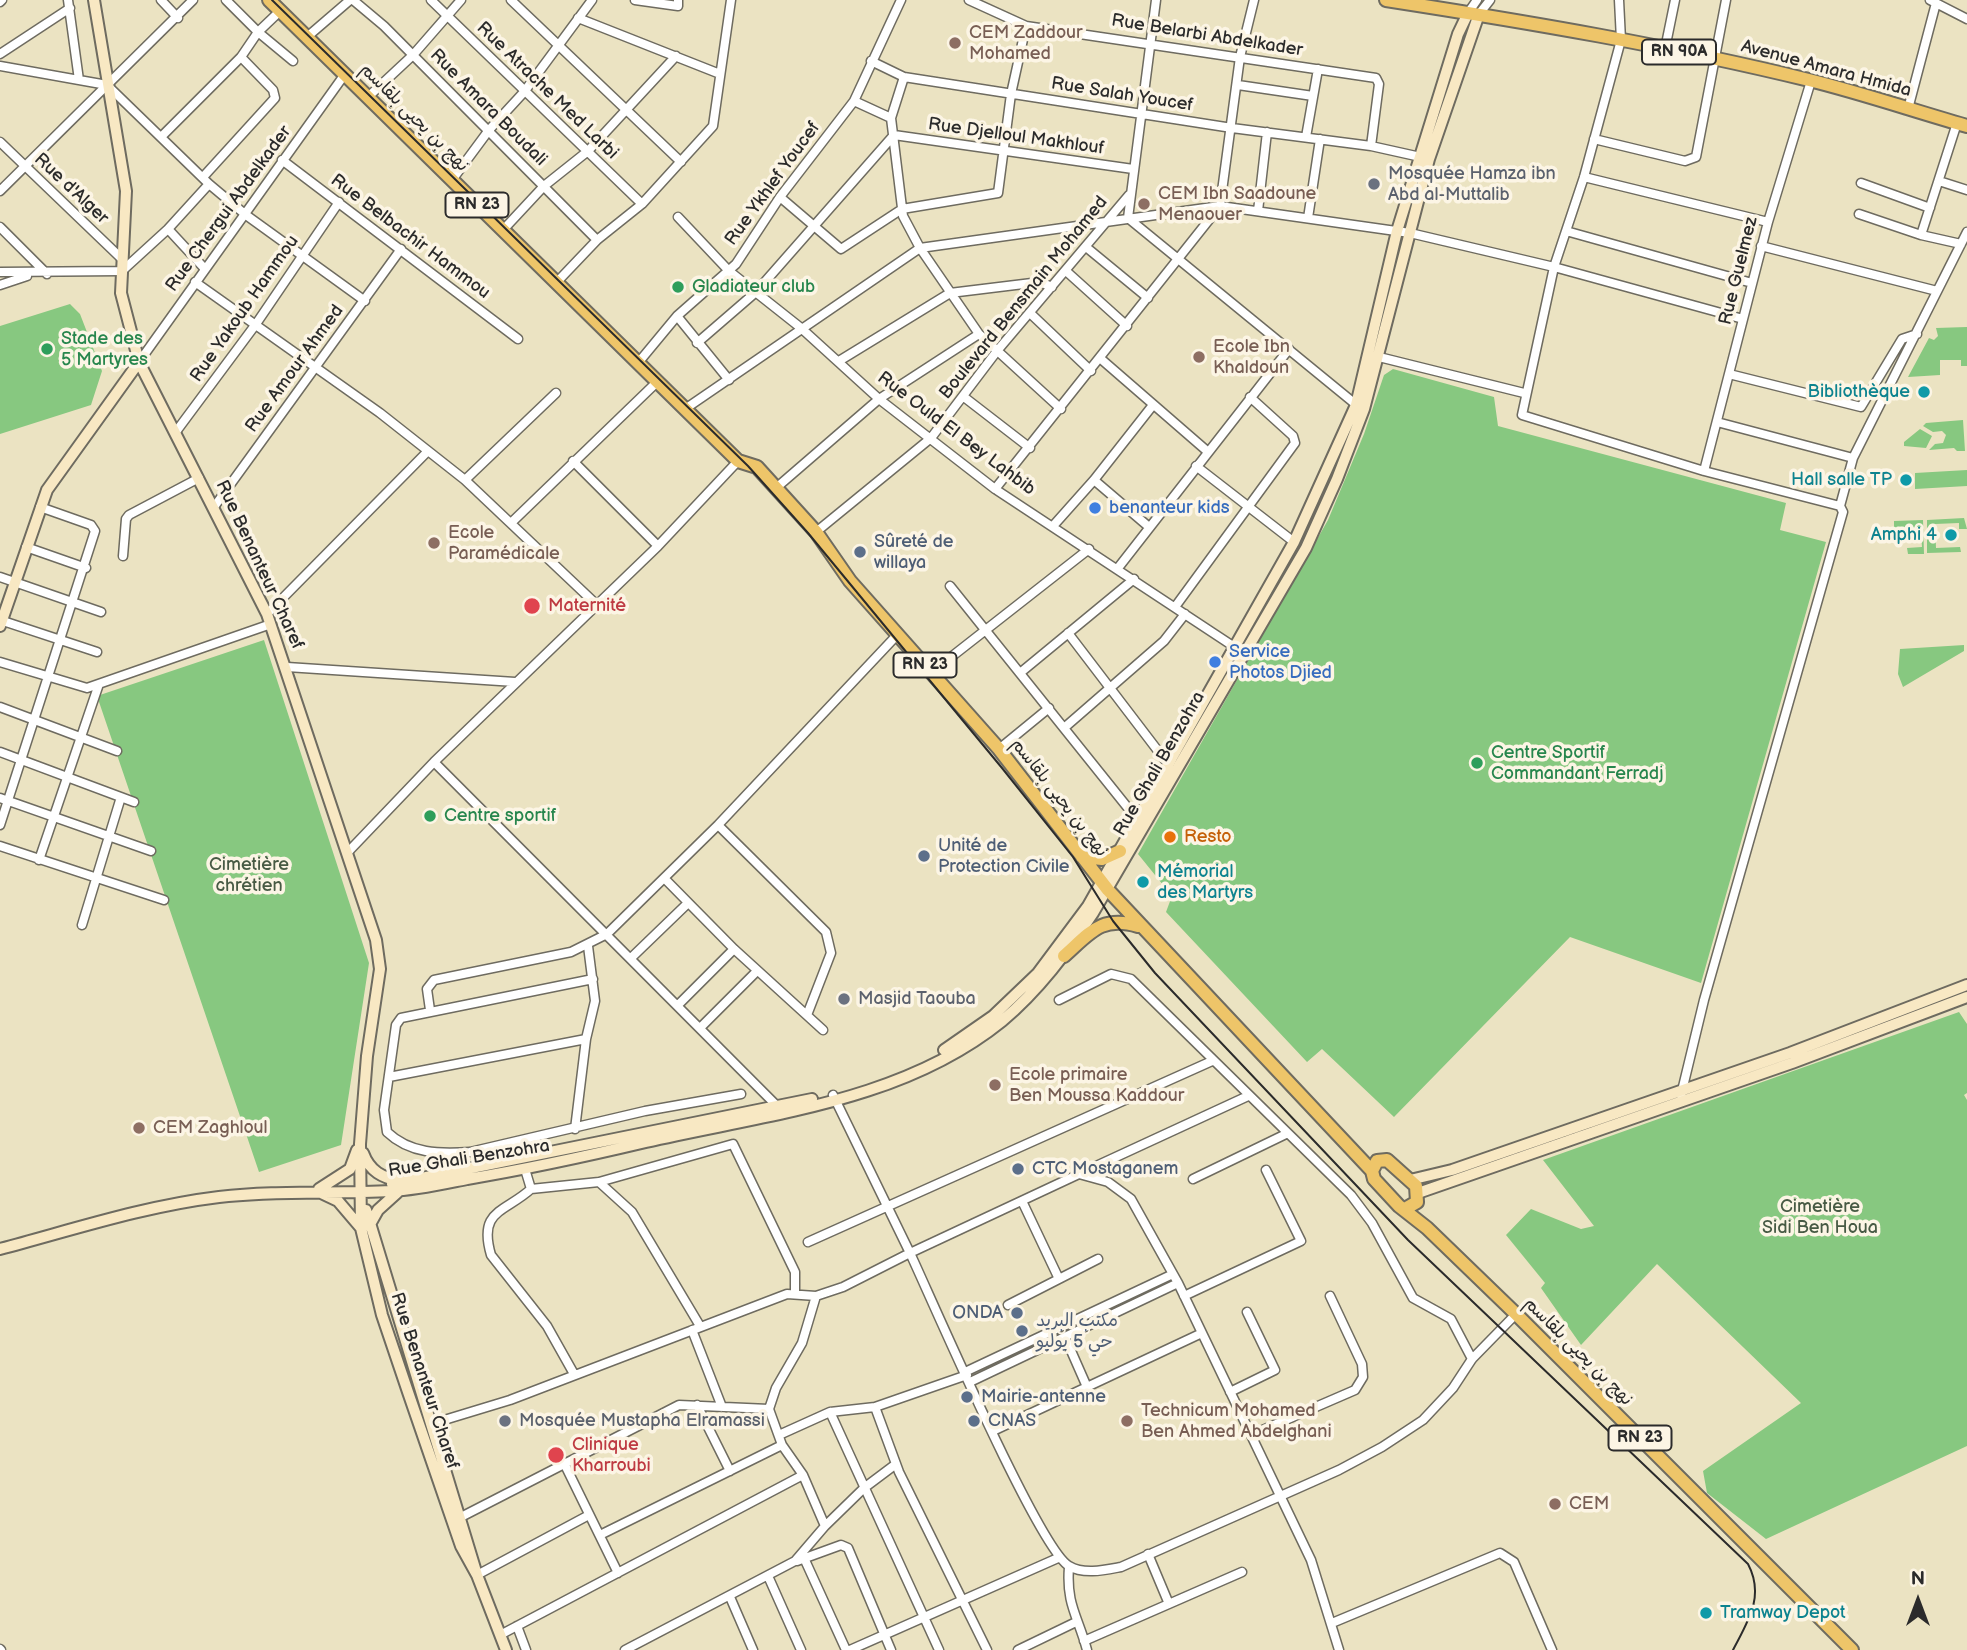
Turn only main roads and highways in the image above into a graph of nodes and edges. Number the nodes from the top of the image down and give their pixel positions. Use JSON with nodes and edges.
{"nodes":[{"id":1,"x":94,"y":0,"type":"edge"},
{"id":2,"x":269,"y":0,"type":"edge"},
{"id":3,"x":1387,"y":0,"type":"edge"},
{"id":4,"x":1473,"y":13,"type":"junction"},
{"id":5,"x":1962,"y":124,"type":"edge"},
{"id":6,"x":1424,"y":158,"type":"junction"},
{"id":7,"x":139,"y":362,"type":"junction"},
{"id":8,"x":1360,"y":407,"type":"junction"},
{"id":9,"x":1,"y":622,"type":"edge"},
{"id":10,"x":1241,"y":651,"type":"junction"},
{"id":11,"x":1141,"y":824,"type":"junction"},
{"id":12,"x":1121,"y":851,"type":"junction"},
{"id":13,"x":1082,"y":857,"type":"junction"},
{"id":14,"x":1105,"y":886,"type":"junction"},
{"id":15,"x":1140,"y":927,"type":"junction"},
{"id":16,"x":1064,"y":956,"type":"junction"},
{"id":17,"x":1967,"y":985,"type":"edge"},
{"id":18,"x":1967,"y":997,"type":"edge"},
{"id":19,"x":1681,"y":1096,"type":"junction"},
{"id":20,"x":835,"y":1098,"type":"junction"},
{"id":21,"x":780,"y":1110,"type":"junction"},
{"id":22,"x":360,"y":1144,"type":"junction"},
{"id":23,"x":1357,"y":1155,"type":"junction"},
{"id":24,"x":1381,"y":1159,"type":"junction"},
{"id":25,"x":1371,"y":1171,"type":"junction"},
{"id":26,"x":1410,"y":1180,"type":"junction"},
{"id":27,"x":401,"y":1186,"type":"junction"},
{"id":28,"x":362,"y":1190,"type":"junction"},
{"id":29,"x":317,"y":1191,"type":"junction"},
{"id":30,"x":1418,"y":1198,"type":"junction"},
{"id":31,"x":1405,"y":1209,"type":"junction"},
{"id":32,"x":365,"y":1227,"type":"junction"},
{"id":33,"x":1426,"y":1228,"type":"junction"},
{"id":34,"x":0,"y":1249,"type":"edge"},
{"id":35,"x":477,"y":1575,"type":"junction"},
{"id":36,"x":506,"y":1650,"type":"edge"},
{"id":37,"x":1852,"y":1650,"type":"edge"}],
"edges":[{"from":1,"to":7,"type":"main road","name":"Rue Benanteur Charef"},
{"from":2,"to":13,"type":"main road","name":"نهج بن يحيى بلقاسم","number":"RN 23"},
{"from":3,"to":4,"type":"main road","name":"Avenue Amara Hmida","number":"RN 90A"},
{"from":4,"to":5,"type":"main road","name":"Avenue Amara Hmida","number":"RN 90A"},
{"from":4,"to":6,"type":"main road","name":"Rue Ghali Benzohra"},
{"from":6,"to":8,"type":"main road","name":"Rue Ghali Benzohra"},
{"from":6,"to":8,"type":"main road","name":"Rue Ghali Benzohra"},
{"from":7,"to":9,"type":"main road"},
{"from":7,"to":22,"type":"main road","name":"Rue Benanteur Charef"},
{"from":8,"to":10,"type":"main road","name":"Rue Ghali Benzohra"},
{"from":8,"to":10,"type":"main road","name":"Rue Ghali Benzohra"},
{"from":10,"to":11,"type":"main road","name":"Rue Ghali Benzohra"},
{"from":10,"to":11,"type":"main road","name":"Rue Ghali Benzohra"},
{"from":11,"to":12,"type":"main road","name":"Rue Ghali Benzohra"},
{"from":11,"to":14,"type":"main road","name":"Rue Ghali Benzohra"},
{"from":12,"to":13,"type":"main road"},
{"from":12,"to":14,"type":"main road","name":"Rue Ghali Benzohra"},
{"from":13,"to":14,"type":"main road","name":"نهج بن يحيى بلقاسم","number":"RN 23"},
{"from":14,"to":15,"type":"main road","name":"نهج بن يحيى بلقاسم","number":"RN 23"},
{"from":14,"to":16,"type":"main road","name":"Rue Ghali Benzohra"},
{"from":14,"to":20,"type":"main road","name":"Rue Ghali Benzohra"},
{"from":15,"to":16,"type":"main road"},
{"from":15,"to":23,"type":"main road","name":"نهج بن يحيى بلقاسم","number":"RN 23"},
{"from":16,"to":20,"type":"main road","name":"Rue Ghali Benzohra"},
{"from":17,"to":19,"type":"main road"},
{"from":18,"to":19,"type":"main road"},
{"from":19,"to":26,"type":"main road"},
{"from":19,"to":30,"type":"main road"},
{"from":20,"to":21,"type":"main road","name":"Rue Ghali Benzohra"},
{"from":21,"to":27,"type":"main road","name":"Rue Ghali Benzohra"},
{"from":21,"to":27,"type":"main road","name":"Rue Ghali Benzohra"},
{"from":22,"to":27,"type":"main road"},
{"from":22,"to":28,"type":"main road","name":"Rue Benanteur Charef"},
{"from":22,"to":29,"type":"main road"},
{"from":23,"to":24,"type":"main road"},
{"from":23,"to":25,"type":"main road","name":"نهج بن يحيى بلقاسم","number":"RN 23"},
{"from":24,"to":25,"type":"main road"},
{"from":24,"to":26,"type":"main road"},
{"from":25,"to":31,"type":"main road","name":"نهج بن يحيى بلقاسم"},
{"from":26,"to":30,"type":"main road","name":"نهج بن يحيى بلقاسم"},
{"from":27,"to":28,"type":"main road","name":"Rue Ghali Benzohra"},
{"from":27,"to":32,"type":"main road"},
{"from":28,"to":29,"type":"main road","name":"Rue Ghali Benzohra"},
{"from":28,"to":32,"type":"main road","name":"Rue Benanteur Charef"},
{"from":29,"to":32,"type":"main road"},
{"from":29,"to":34,"type":"main road","name":"Rue Ghali Benzohra"},
{"from":30,"to":31,"type":"main road"},
{"from":30,"to":33,"type":"main road","name":"نهج بن يحيى بلقاسم","number":"RN 23"},
{"from":31,"to":33,"type":"main road","name":"نهج بن يحيى بلقاسم","number":"RN 23"},
{"from":32,"to":35,"type":"main road","name":"Rue Benanteur Charef"},
{"from":32,"to":35,"type":"main road","name":"Rue Benanteur Charef"},
{"from":33,"to":37,"type":"main road","name":"نهج بن يحيى بلقاسم","number":"RN 23"},
{"from":35,"to":36,"type":"main road","name":"Rue Benanteur Charef"}]}
